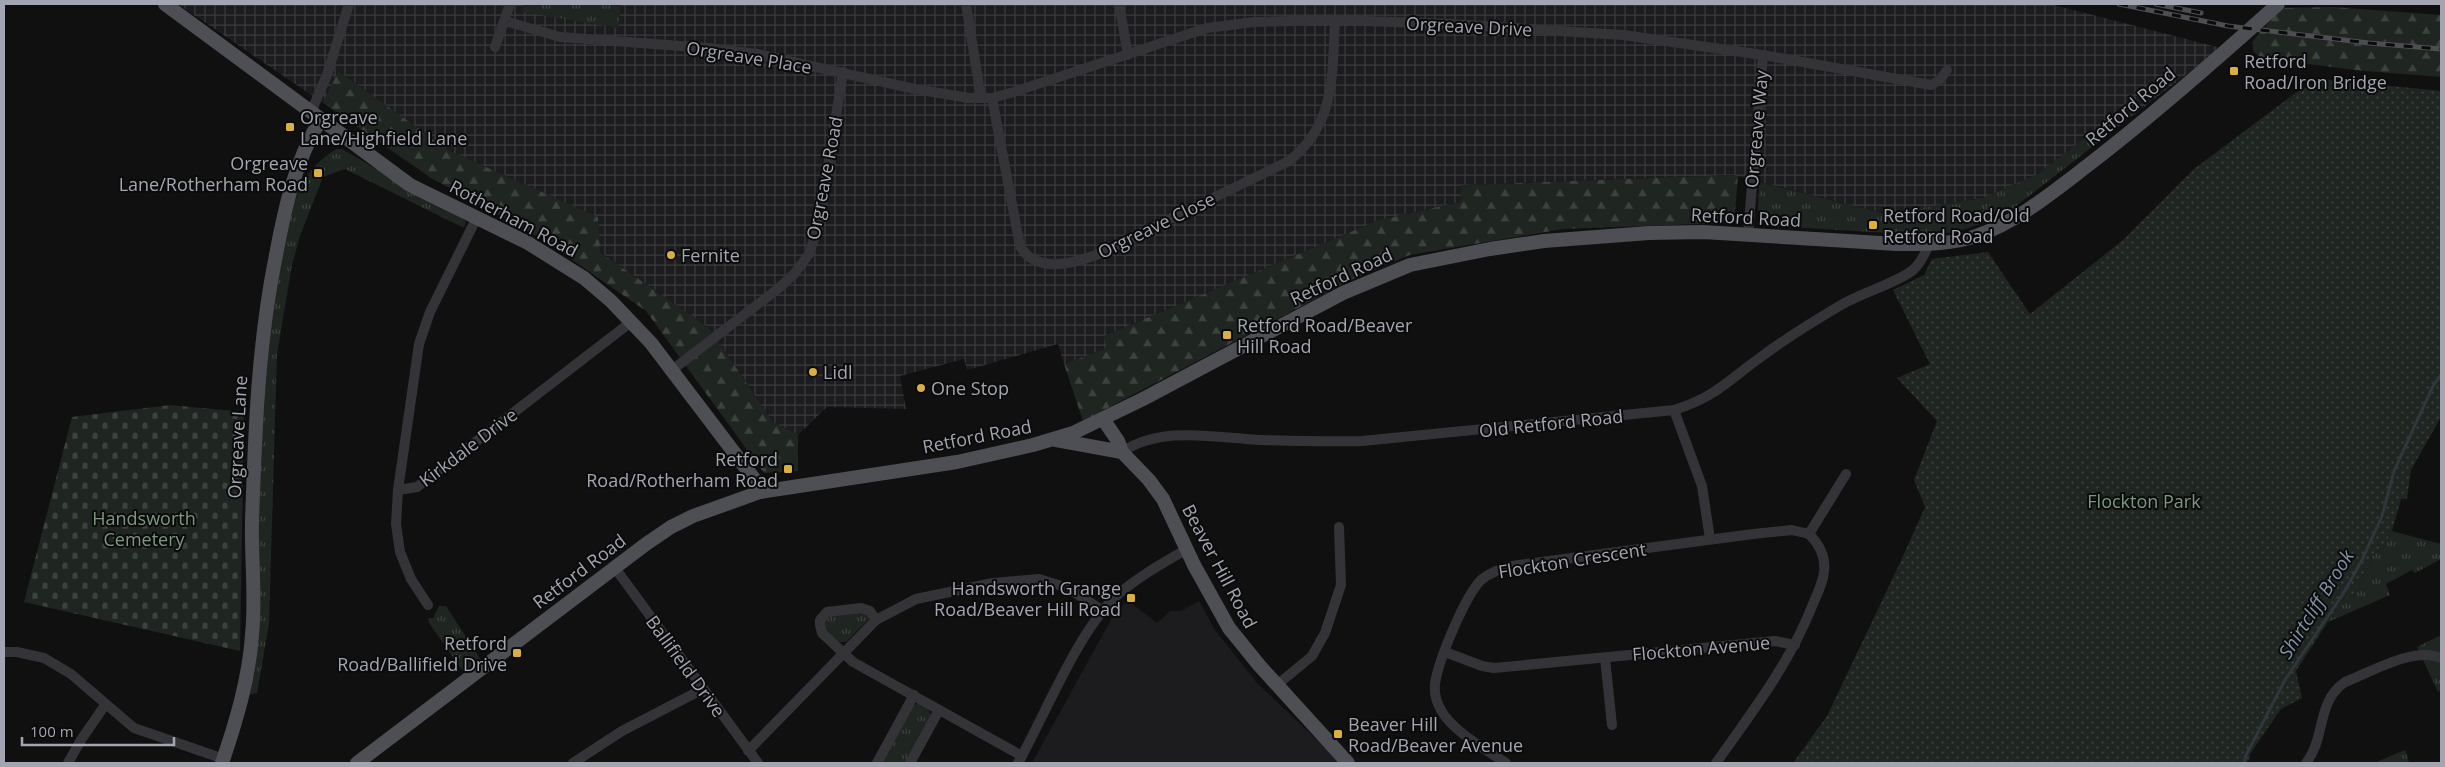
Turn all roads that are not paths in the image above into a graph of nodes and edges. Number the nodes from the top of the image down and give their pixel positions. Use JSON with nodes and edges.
{"nodes":[{"id":1,"x":165,"y":4,"type":"edge"},
{"id":2,"x":349,"y":4,"type":"edge"},
{"id":3,"x":510,"y":4,"type":"edge"},
{"id":4,"x":966,"y":4,"type":"edge"},
{"id":5,"x":1119,"y":4,"type":"edge"},
{"id":6,"x":2278,"y":4,"type":"edge"},
{"id":7,"x":1335,"y":20,"type":"junction"},
{"id":8,"x":505,"y":21,"type":"junction"},
{"id":9,"x":495,"y":47,"type":"dead end"},
{"id":10,"x":1128,"y":54,"type":"junction"},
{"id":11,"x":1763,"y":55,"type":"junction"},
{"id":12,"x":1947,"y":70,"type":"dead end"},
{"id":13,"x":843,"y":72,"type":"junction"},
{"id":14,"x":981,"y":98,"type":"junction"},
{"id":15,"x":992,"y":98,"type":"junction"},
{"id":16,"x":316,"y":116,"type":"junction"},
{"id":17,"x":477,"y":217,"type":"junction"},
{"id":18,"x":1748,"y":234,"type":"junction"},
{"id":19,"x":1929,"y":244,"type":"junction"},
{"id":20,"x":632,"y":322,"type":"junction"},
{"id":21,"x":672,"y":370,"type":"junction"},
{"id":22,"x":1674,"y":410,"type":"junction"},
{"id":23,"x":1103,"y":419,"type":"junction"},
{"id":24,"x":1088,"y":427,"type":"junction"},
{"id":25,"x":1053,"y":439,"type":"junction"},
{"id":26,"x":1117,"y":451,"type":"junction"},
{"id":27,"x":1846,"y":474,"type":"dead end"},
{"id":28,"x":398,"y":490,"type":"junction"},
{"id":29,"x":760,"y":492,"type":"junction"},
{"id":30,"x":1339,"y":528,"type":"dead end"},
{"id":31,"x":1809,"y":534,"type":"junction"},
{"id":32,"x":1710,"y":539,"type":"junction"},
{"id":33,"x":1187,"y":549,"type":"junction"},
{"id":34,"x":615,"y":568,"type":"junction"},
{"id":35,"x":428,"y":605,"type":"dead end"},
{"id":36,"x":1103,"y":612,"type":"junction"},
{"id":37,"x":876,"y":620,"type":"junction"},
{"id":38,"x":1795,"y":645,"type":"junction"},
{"id":39,"x":4,"y":652,"type":"edge"},
{"id":40,"x":1445,"y":652,"type":"junction"},
{"id":41,"x":843,"y":653,"type":"junction"},
{"id":42,"x":1606,"y":658,"type":"junction"},
{"id":43,"x":2441,"y":658,"type":"edge"},
{"id":44,"x":1277,"y":685,"type":"junction"},
{"id":45,"x":703,"y":689,"type":"junction"},
{"id":46,"x":914,"y":695,"type":"junction"},
{"id":47,"x":105,"y":705,"type":"junction"},
{"id":48,"x":939,"y":710,"type":"junction"},
{"id":49,"x":1612,"y":725,"type":"dead end"},
{"id":50,"x":748,"y":751,"type":"junction"},
{"id":51,"x":1020,"y":760,"type":"edge"},
{"id":52,"x":223,"y":761,"type":"edge"},
{"id":53,"x":361,"y":762,"type":"edge"},
{"id":54,"x":68,"y":763,"type":"edge"},
{"id":55,"x":573,"y":763,"type":"edge"},
{"id":56,"x":758,"y":763,"type":"edge"},
{"id":57,"x":877,"y":763,"type":"edge"},
{"id":58,"x":910,"y":763,"type":"edge"},
{"id":59,"x":1348,"y":763,"type":"edge"},
{"id":60,"x":1506,"y":763,"type":"edge"},
{"id":61,"x":1716,"y":763,"type":"edge"},
{"id":62,"x":2306,"y":763,"type":"edge"}],
"edges":[{"from":1,"to":16,"type":"main road","name":"Rotherham Road"},
{"from":2,"to":16,"type":"street","name":"Orgreave Lane"},
{"from":3,"to":8,"type":"street"},
{"from":4,"to":14,"type":"street"},
{"from":5,"to":10,"type":"street"},
{"from":6,"to":19,"type":"main road","name":"Retford Road"},
{"from":7,"to":10,"type":"street","name":"Orgreave Drive"},
{"from":7,"to":11,"type":"street","name":"Orgreave Drive"},
{"from":7,"to":15,"type":"street","name":"Orgreave Close"},
{"from":8,"to":9,"type":"street"},
{"from":8,"to":13,"type":"street","name":"Orgreave Place"},
{"from":10,"to":15,"type":"street","name":"Orgreave Drive"},
{"from":11,"to":12,"type":"street","name":"Orgreave Drive"},
{"from":11,"to":18,"type":"street","name":"Orgreave Way"},
{"from":13,"to":14,"type":"street","name":"Orgreave Place"},
{"from":13,"to":21,"type":"street","name":"Orgreave Road"},
{"from":14,"to":15,"type":"street","name":"Orgreave Place"},
{"from":16,"to":17,"type":"main road","name":"Rotherham Road"},
{"from":16,"to":52,"type":"main road","name":"Orgreave Lane"},
{"from":17,"to":20,"type":"main road","name":"Rotherham Road"},
{"from":17,"to":28,"type":"street"},
{"from":18,"to":19,"type":"main road","name":"Retford Road"},
{"from":18,"to":23,"type":"main road","name":"Retford Road"},
{"from":19,"to":22,"type":"street","name":"Old Retford Road"},
{"from":20,"to":21,"type":"main road","name":"Rotherham Road"},
{"from":20,"to":28,"type":"street","name":"Kirkdale Drive"},
{"from":21,"to":29,"type":"main road","name":"Rotherham Road"},
{"from":22,"to":26,"type":"street","name":"Old Retford Road"},
{"from":22,"to":32,"type":"street"},
{"from":23,"to":24,"type":"main road","name":"Retford Road"},
{"from":23,"to":26,"type":"main road","name":"Beaver Hill Road"},
{"from":24,"to":25,"type":"main road","name":"Retford Road"},
{"from":24,"to":26,"type":"main road","name":"Beaver Hill Road"},
{"from":25,"to":26,"type":"main road"},
{"from":25,"to":29,"type":"main road","name":"Retford Road"},
{"from":26,"to":33,"type":"main road","name":"Beaver Hill Road"},
{"from":27,"to":31,"type":"street"},
{"from":28,"to":35,"type":"street","name":"Kirkdale Drive"},
{"from":29,"to":34,"type":"main road","name":"Retford Road"},
{"from":30,"to":44,"type":"street"},
{"from":31,"to":32,"type":"street","name":"Flockton Crescent"},
{"from":31,"to":38,"type":"street"},
{"from":32,"to":40,"type":"street","name":"Flockton Crescent"},
{"from":33,"to":36,"type":"street"},
{"from":33,"to":44,"type":"main road","name":"Beaver Hill Road"},
{"from":34,"to":45,"type":"street","name":"Ballifield Drive"},
{"from":34,"to":53,"type":"main road","name":"Retford Road"},
{"from":36,"to":37,"type":"street"},
{"from":36,"to":51,"type":"street"},
{"from":37,"to":41,"type":"street"},
{"from":37,"to":41,"type":"street"},
{"from":38,"to":42,"type":"street","name":"Flockton Avenue"},
{"from":38,"to":61,"type":"street"},
{"from":39,"to":47,"type":"street"},
{"from":40,"to":42,"type":"street","name":"Flockton Avenue"},
{"from":40,"to":60,"type":"street","name":"Flockton Crescent"},
{"from":41,"to":46,"type":"street"},
{"from":41,"to":50,"type":"street"},
{"from":42,"to":49,"type":"street"},
{"from":43,"to":62,"type":"street"},
{"from":44,"to":59,"type":"main road","name":"Beaver Hill Road"},
{"from":45,"to":50,"type":"street","name":"Ballifield Drive"},
{"from":45,"to":55,"type":"street"},
{"from":46,"to":48,"type":"street"},
{"from":46,"to":57,"type":"street"},
{"from":47,"to":52,"type":"street"},
{"from":47,"to":54,"type":"street"},
{"from":48,"to":51,"type":"street"},
{"from":48,"to":58,"type":"street"},
{"from":50,"to":56,"type":"street","name":"Ballifield Drive"}]}
